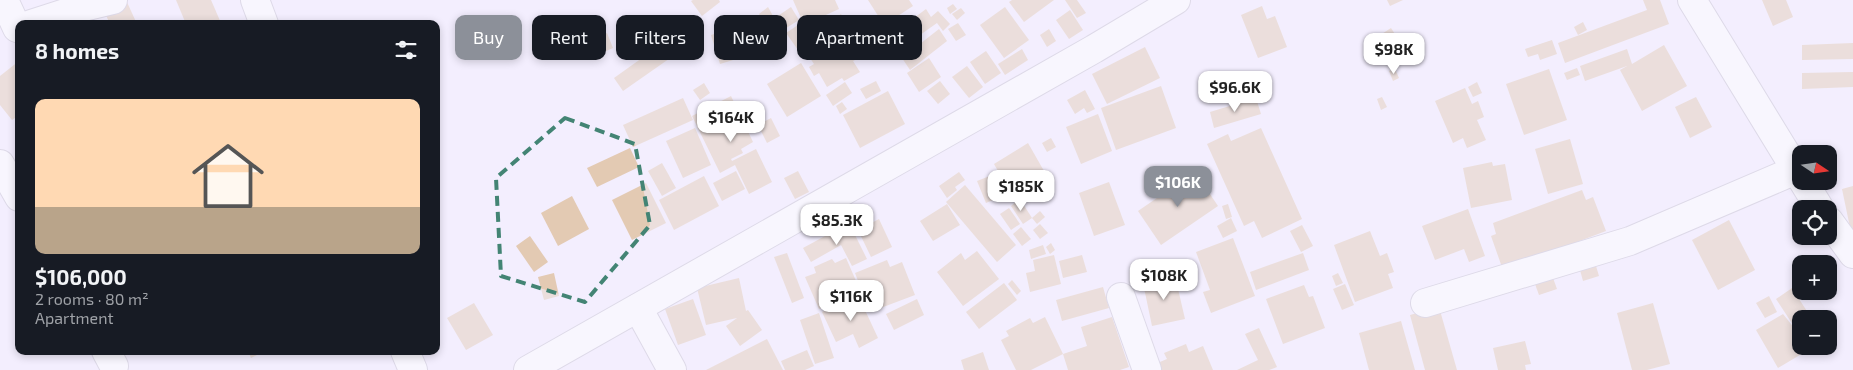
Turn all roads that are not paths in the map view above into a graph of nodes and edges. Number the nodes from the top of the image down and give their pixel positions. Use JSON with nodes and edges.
{"nodes":[{"id":1,"x":4,"y":0,"type":"edge"},
{"id":2,"x":113,"y":0,"type":"edge"},
{"id":3,"x":254,"y":0,"type":"edge"},
{"id":4,"x":1175,"y":0,"type":"edge"},
{"id":5,"x":1692,"y":0,"type":"edge"},
{"id":6,"x":44,"y":20,"type":"edge"},
{"id":7,"x":262,"y":20,"type":"edge"},
{"id":8,"x":15,"y":25,"type":"edge"},
{"id":9,"x":1792,"y":163,"type":"edge"},
{"id":10,"x":0,"y":164,"type":"edge"},
{"id":11,"x":1792,"y":179,"type":"edge"},
{"id":12,"x":15,"y":190,"type":"edge"},
{"id":13,"x":1837,"y":231,"type":"edge"},
{"id":14,"x":1853,"y":254,"type":"edge"},
{"id":15,"x":1121,"y":297,"type":"dead end"},
{"id":16,"x":1426,"y":303,"type":"dead end"},
{"id":17,"x":638,"y":308,"type":"junction"},
{"id":18,"x":407,"y":355,"type":"edge"},
{"id":19,"x":413,"y":370,"type":"edge"},
{"id":20,"x":528,"y":370,"type":"edge"},
{"id":21,"x":672,"y":370,"type":"edge"},
{"id":22,"x":1147,"y":370,"type":"edge"}],
"edges":[{"from":1,"to":8,"type":"street"},
{"from":2,"to":6,"type":"street"},
{"from":3,"to":7,"type":"street"},
{"from":4,"to":17,"type":"street"},
{"from":5,"to":9,"type":"street"},
{"from":10,"to":12,"type":"street"},
{"from":11,"to":16,"type":"street"},
{"from":13,"to":14,"type":"street"},
{"from":15,"to":22,"type":"street"},
{"from":17,"to":20,"type":"street"},
{"from":17,"to":21,"type":"street"},
{"from":18,"to":19,"type":"street"}]}
